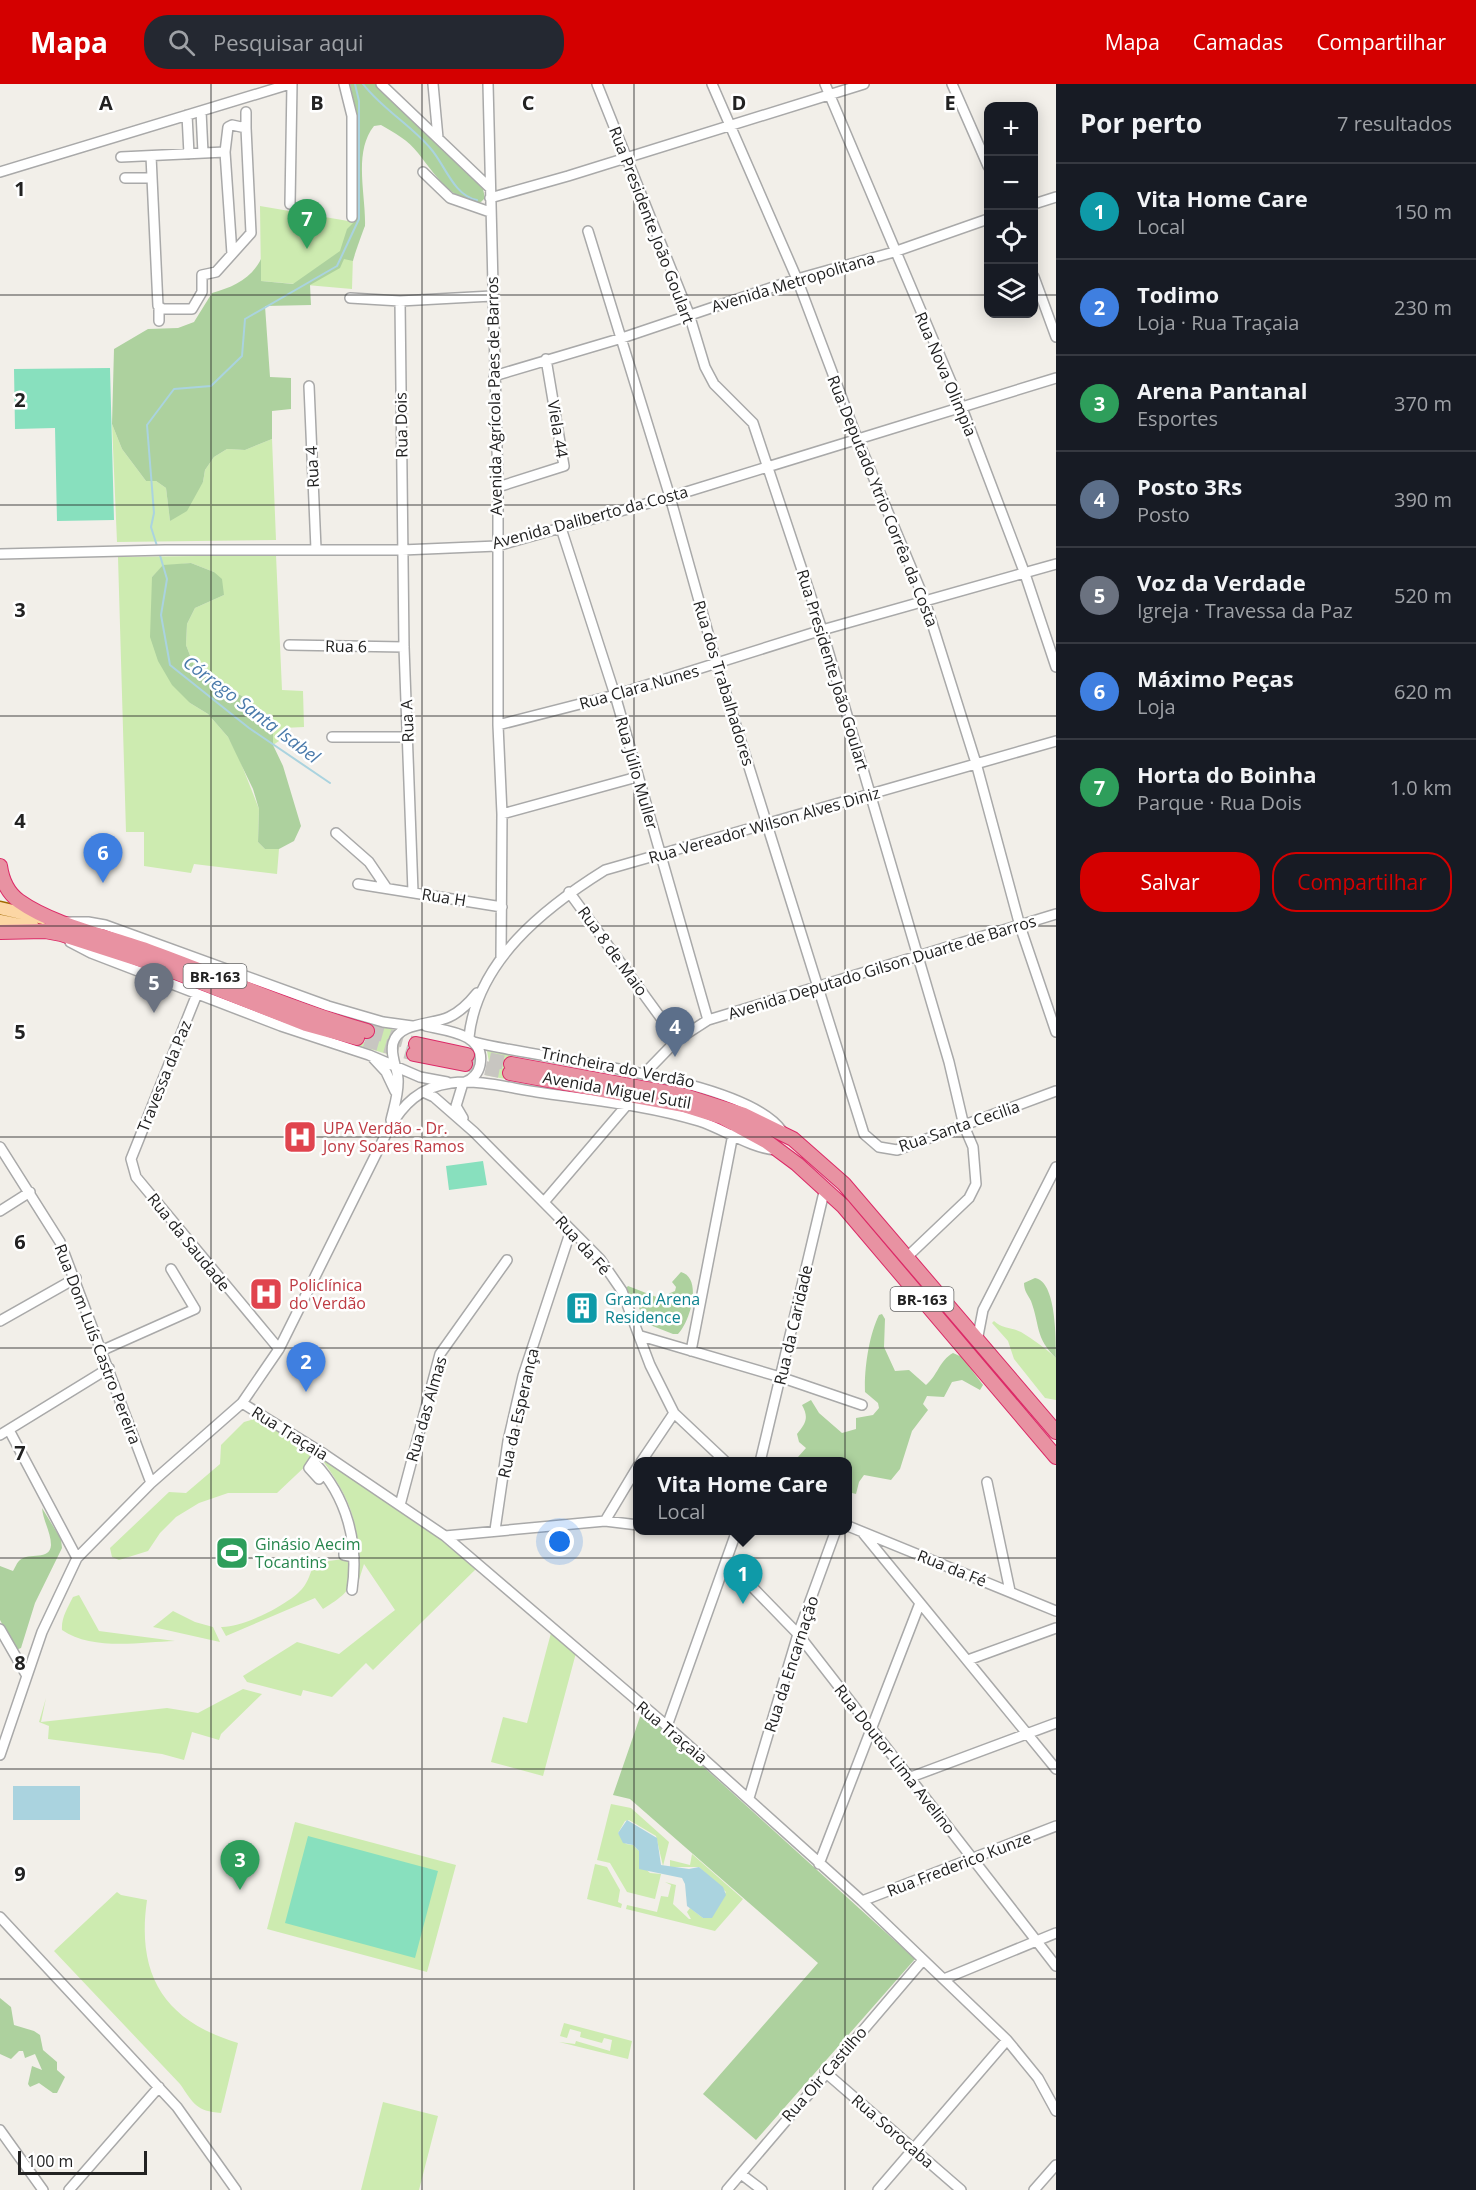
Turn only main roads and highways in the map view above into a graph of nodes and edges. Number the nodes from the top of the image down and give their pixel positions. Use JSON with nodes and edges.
{"nodes":[{"id":1,"x":0,"y":866,"type":"edge"},
{"id":2,"x":0,"y":908,"type":"edge"},
{"id":3,"x":0,"y":921,"type":"edge"},
{"id":4,"x":55,"y":927,"type":"junction"},
{"id":5,"x":0,"y":932,"type":"edge"},
{"id":6,"x":366,"y":1035,"type":"tunnel mouth"},
{"id":7,"x":415,"y":1048,"type":"tunnel mouth"},
{"id":8,"x":466,"y":1059,"type":"tunnel mouth"},
{"id":9,"x":784,"y":1133,"type":"joint"},
{"id":10,"x":778,"y":1150,"type":"joint"},
{"id":11,"x":1056,"y":1432,"type":"edge"},
{"id":12,"x":1056,"y":1457,"type":"edge"}],
"edges":[{"from":1,"to":4,"type":"highway"},
{"from":2,"to":4,"type":"main road","number":"BR-163"},
{"from":3,"to":4,"type":"main road","number":"BR-163"},
{"from":4,"to":5,"type":"highway"},
{"from":4,"to":6,"type":"highway","number":"BR-163"},
{"from":7,"to":8,"type":"highway"},
{"from":9,"to":10,"type":"highway","name":"Trincheira do Verdão","number":"BR-163"},
{"from":9,"to":11,"type":"highway","name":"Avenida Miguel Sutil","number":"BR-163"},
{"from":10,"to":12,"type":"highway","name":"Avenida Miguel Sutil","number":"BR-163"}]}
